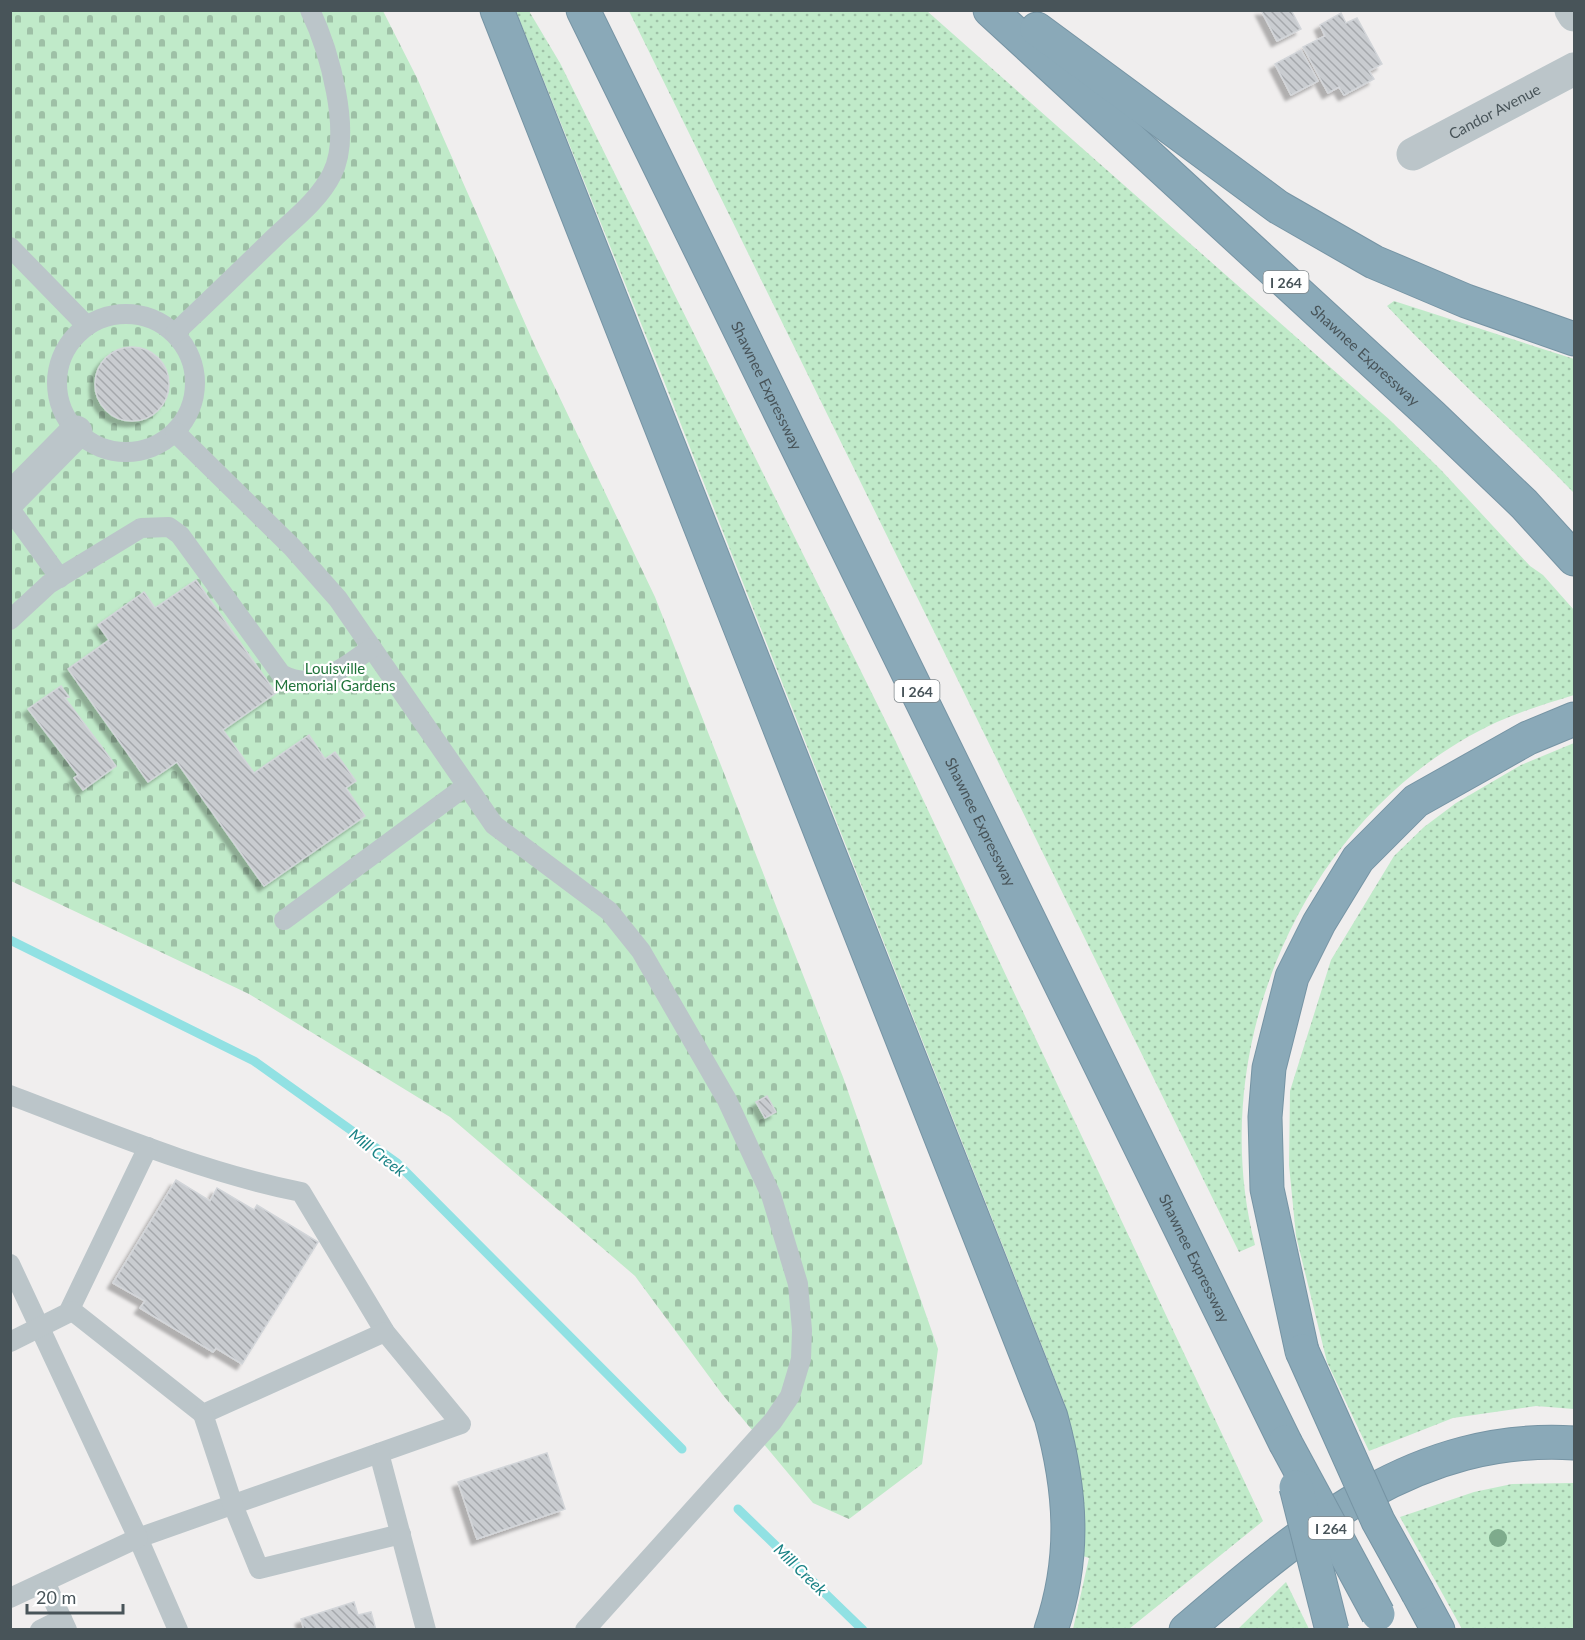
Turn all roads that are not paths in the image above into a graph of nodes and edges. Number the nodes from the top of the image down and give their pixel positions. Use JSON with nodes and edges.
{"nodes":[{"id":1,"x":310,"y":10,"type":"edge"},
{"id":2,"x":497,"y":10,"type":"edge"},
{"id":3,"x":583,"y":10,"type":"edge"},
{"id":4,"x":990,"y":10,"type":"edge"},
{"id":5,"x":1011,"y":10,"type":"edge"},
{"id":6,"x":1571,"y":10,"type":"edge"},
{"id":7,"x":1575,"y":15,"type":"edge"},
{"id":8,"x":1575,"y":69,"type":"edge"},
{"id":9,"x":1413,"y":154,"type":"dead end"},
{"id":10,"x":10,"y":247,"type":"edge"},
{"id":11,"x":87,"y":326,"type":"junction"},
{"id":12,"x":175,"y":333,"type":"junction"},
{"id":13,"x":1575,"y":339,"type":"edge"},
{"id":14,"x":76,"y":432,"type":"junction"},
{"id":15,"x":175,"y":432,"type":"junction"},
{"id":16,"x":10,"y":499,"type":"edge"},
{"id":17,"x":10,"y":509,"type":"edge"},
{"id":18,"x":1575,"y":559,"type":"edge"},
{"id":19,"x":60,"y":578,"type":"junction"},
{"id":20,"x":10,"y":620,"type":"edge"},
{"id":21,"x":372,"y":648,"type":"junction"},
{"id":22,"x":1575,"y":719,"type":"edge"},
{"id":23,"x":466,"y":786,"type":"junction"},
{"id":24,"x":284,"y":920,"type":"dead end"},
{"id":25,"x":10,"y":1095,"type":"edge"},
{"id":26,"x":148,"y":1147,"type":"junction"},
{"id":27,"x":10,"y":1264,"type":"edge"},
{"id":28,"x":72,"y":1311,"type":"junction"},
{"id":29,"x":40,"y":1328,"type":"junction"},
{"id":30,"x":385,"y":1332,"type":"junction"},
{"id":31,"x":10,"y":1342,"type":"edge"},
{"id":32,"x":203,"y":1414,"type":"junction"},
{"id":33,"x":1285,"y":1442,"type":"junction"},
{"id":34,"x":1575,"y":1443,"type":"edge"},
{"id":35,"x":379,"y":1453,"type":"junction"},
{"id":36,"x":233,"y":1506,"type":"junction"},
{"id":37,"x":401,"y":1534,"type":"junction"},
{"id":38,"x":138,"y":1538,"type":"junction"},
{"id":39,"x":45,"y":1582,"type":"junction"},
{"id":40,"x":10,"y":1598,"type":"edge"},
{"id":41,"x":1382,"y":1622,"type":"edge"},
{"id":42,"x":65,"y":1624,"type":"edge"},
{"id":43,"x":40,"y":1629,"type":"edge"},
{"id":44,"x":178,"y":1629,"type":"edge"},
{"id":45,"x":426,"y":1629,"type":"edge"},
{"id":46,"x":585,"y":1629,"type":"edge"},
{"id":47,"x":1052,"y":1629,"type":"edge"},
{"id":48,"x":1186,"y":1629,"type":"edge"},
{"id":49,"x":1332,"y":1629,"type":"edge"},
{"id":50,"x":1438,"y":1629,"type":"edge"}],
"edges":[{"from":1,"to":12,"type":"lane"},
{"from":2,"to":47,"type":"highway"},
{"from":3,"to":33,"type":"highway","name":"Shawnee Expressway","number":"I 264"},
{"from":4,"to":18,"type":"highway","name":"Shawnee Expressway","number":"I 264"},
{"from":5,"to":13,"type":"highway"},
{"from":6,"to":7,"type":"street"},
{"from":8,"to":9,"type":"street","name":"Candor Avenue"},
{"from":10,"to":11,"type":"lane"},
{"from":11,"to":12,"type":"lane"},
{"from":11,"to":14,"type":"lane"},
{"from":12,"to":15,"type":"lane"},
{"from":14,"to":15,"type":"lane"},
{"from":14,"to":16,"type":"street"},
{"from":15,"to":21,"type":"lane"},
{"from":17,"to":19,"type":"lane"},
{"from":19,"to":20,"type":"lane"},
{"from":19,"to":21,"type":"lane"},
{"from":21,"to":23,"type":"lane"},
{"from":22,"to":50,"type":"highway","bridge":true},
{"from":23,"to":24,"type":"lane"},
{"from":23,"to":46,"type":"lane"},
{"from":25,"to":26,"type":"lane"},
{"from":26,"to":28,"type":"lane"},
{"from":26,"to":30,"type":"lane"},
{"from":27,"to":29,"type":"lane"},
{"from":28,"to":29,"type":"lane"},
{"from":28,"to":32,"type":"lane"},
{"from":29,"to":31,"type":"lane"},
{"from":29,"to":38,"type":"lane"},
{"from":30,"to":32,"type":"lane"},
{"from":30,"to":35,"type":"lane"},
{"from":32,"to":36,"type":"lane"},
{"from":33,"to":41,"type":"highway","name":"Shawnee Expressway","number":"I 264","bridge":true},
{"from":33,"to":49,"type":"highway","bridge":true},
{"from":34,"to":48,"type":"highway"},
{"from":35,"to":36,"type":"lane"},
{"from":35,"to":37,"type":"lane"},
{"from":36,"to":37,"type":"lane"},
{"from":36,"to":38,"type":"lane"},
{"from":37,"to":45,"type":"lane"},
{"from":38,"to":39,"type":"lane"},
{"from":38,"to":44,"type":"lane"},
{"from":39,"to":40,"type":"lane"},
{"from":39,"to":42,"type":"lane"},
{"from":42,"to":43,"type":"lane"}]}
